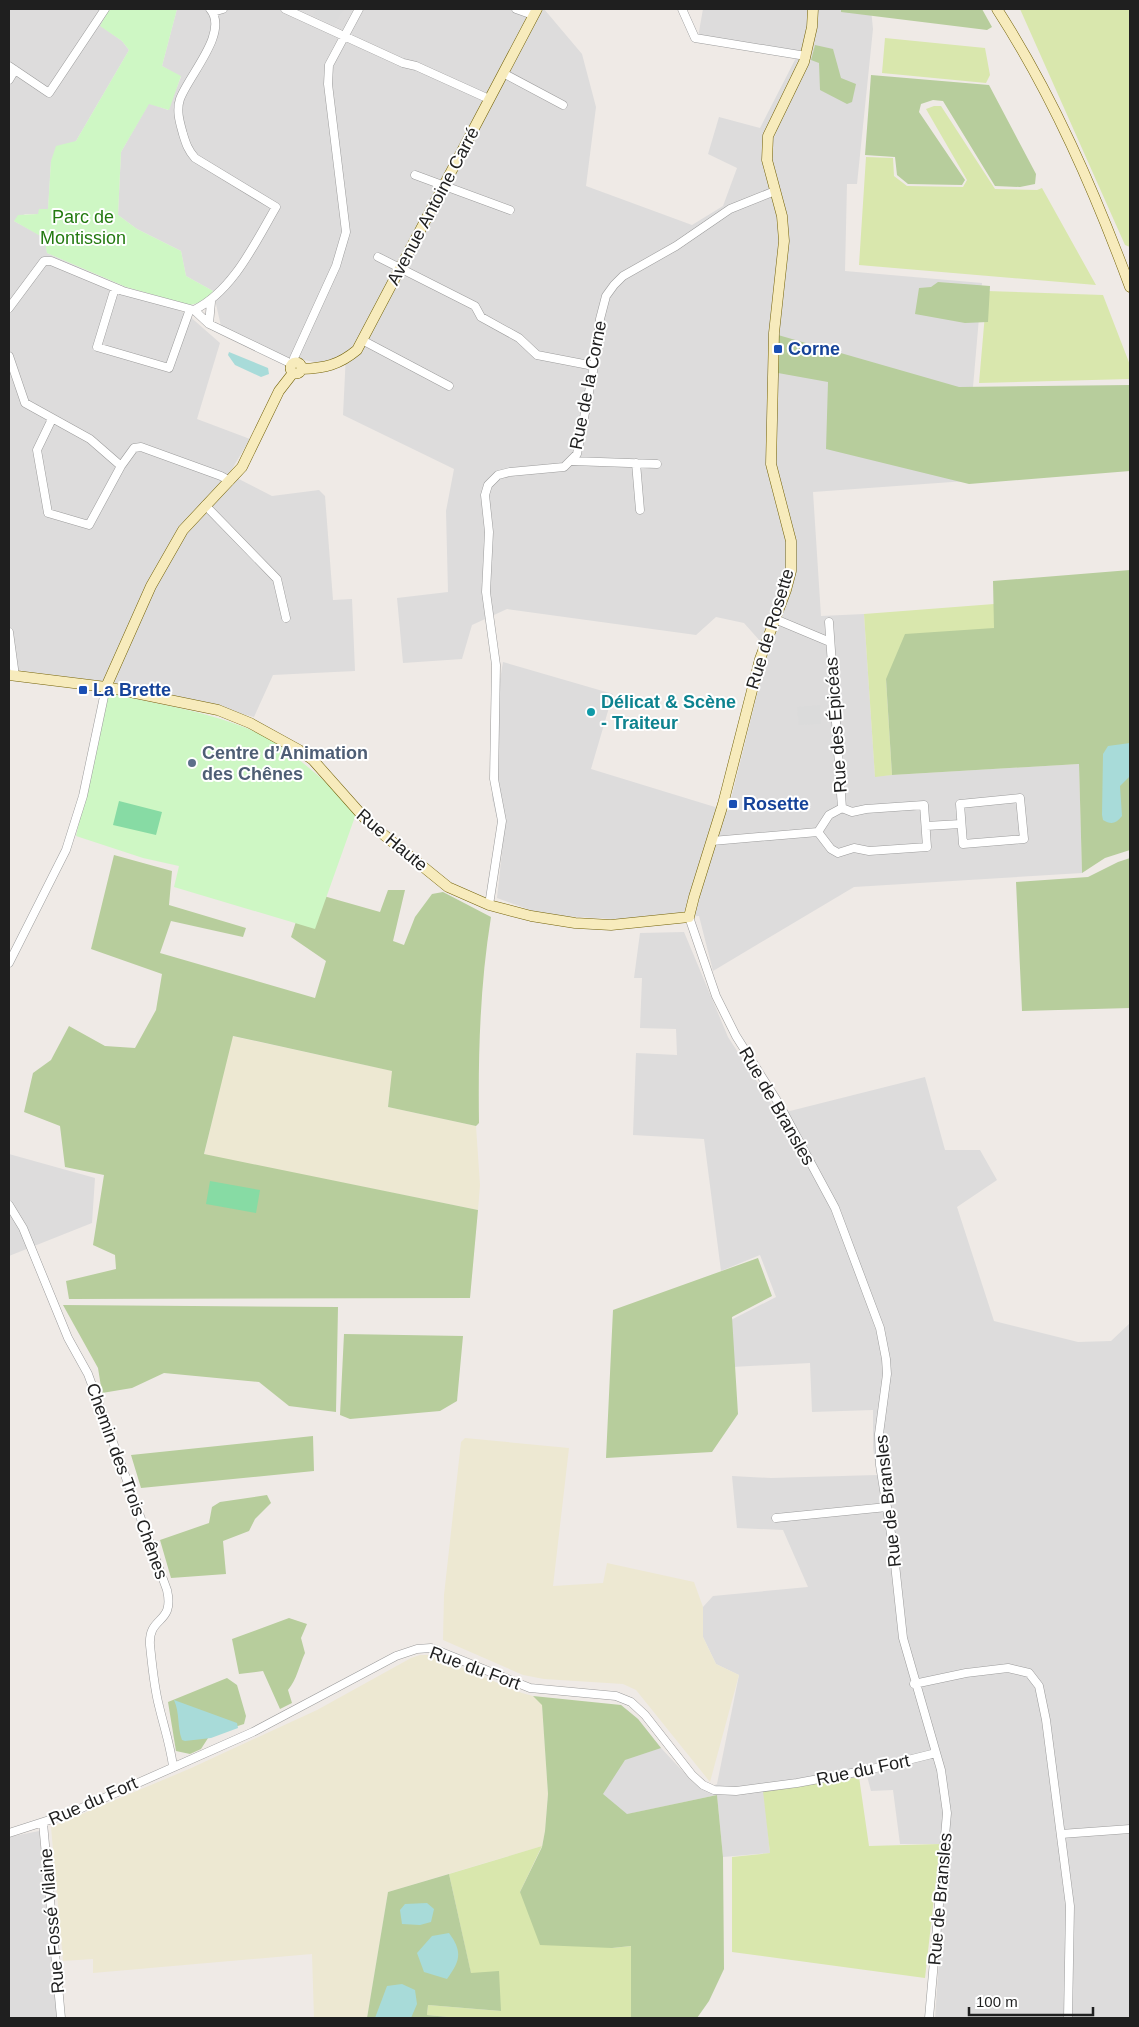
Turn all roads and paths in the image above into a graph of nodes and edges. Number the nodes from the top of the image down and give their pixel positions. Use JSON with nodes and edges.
{"nodes":[{"id":1,"x":105,"y":9,"type":"edge"},
{"id":2,"x":223,"y":9,"type":"edge"},
{"id":3,"x":285,"y":9,"type":"edge"},
{"id":4,"x":359,"y":9,"type":"edge"},
{"id":5,"x":516,"y":9,"type":"edge"},
{"id":6,"x":682,"y":9,"type":"edge"},
{"id":7,"x":813,"y":9,"type":"edge"},
{"id":8,"x":997,"y":9,"type":"edge"},
{"id":9,"x":1008,"y":9,"type":"edge"},
{"id":10,"x":212,"y":11,"type":"edge"},
{"id":11,"x":535,"y":12,"type":"edge"},
{"id":12,"x":1004,"y":19,"type":"junction"},
{"id":13,"x":343,"y":36,"type":"junction"},
{"id":14,"x":806,"y":56,"type":"junction"},
{"id":15,"x":12,"y":68,"type":"edge"},
{"id":16,"x":503,"y":73,"type":"junction"},
{"id":17,"x":9,"y":80,"type":"edge"},
{"id":18,"x":489,"y":99,"type":"junction"},
{"id":19,"x":563,"y":105,"type":"dead end"},
{"id":20,"x":415,"y":175,"type":"dead end"},
{"id":21,"x":443,"y":186,"type":"junction"},
{"id":22,"x":775,"y":191,"type":"junction"},
{"id":23,"x":510,"y":210,"type":"dead end"},
{"id":24,"x":378,"y":257,"type":"dead end"},
{"id":25,"x":400,"y":268,"type":"junction"},
{"id":26,"x":1130,"y":287,"type":"edge"},
{"id":27,"x":115,"y":288,"type":"junction"},
{"id":28,"x":211,"y":302,"type":"junction"},
{"id":29,"x":9,"y":308,"type":"edge"},
{"id":30,"x":192,"y":310,"type":"junction"},
{"id":31,"x":209,"y":324,"type":"junction"},
{"id":32,"x":362,"y":340,"type":"junction"},
{"id":33,"x":9,"y":356,"type":"edge"},
{"id":34,"x":594,"y":366,"type":"junction"},
{"id":35,"x":295,"y":367,"type":"junction"},
{"id":36,"x":449,"y":386,"type":"dead end"},
{"id":37,"x":52,"y":419,"type":"junction"},
{"id":38,"x":572,"y":461,"type":"junction"},
{"id":39,"x":636,"y":463,"type":"junction"},
{"id":40,"x":657,"y":464,"type":"dead end"},
{"id":41,"x":121,"y":466,"type":"junction"},
{"id":42,"x":230,"y":481,"type":"junction"},
{"id":43,"x":205,"y":505,"type":"junction"},
{"id":44,"x":640,"y":510,"type":"dead end"},
{"id":45,"x":286,"y":618,"type":"dead end"},
{"id":46,"x":776,"y":619,"type":"junction"},
{"id":47,"x":829,"y":622,"type":"dead end"},
{"id":48,"x":9,"y":632,"type":"edge"},
{"id":49,"x":830,"y":642,"type":"junction"},
{"id":50,"x":12,"y":675,"type":"edge"},
{"id":51,"x":106,"y":686,"type":"junction"},
{"id":52,"x":842,"y":808,"type":"junction"},
{"id":53,"x":961,"y":824,"type":"junction"},
{"id":54,"x":926,"y":826,"type":"junction"},
{"id":55,"x":818,"y":832,"type":"junction"},
{"id":56,"x":712,"y":841,"type":"junction"},
{"id":57,"x":489,"y":905,"type":"junction"},
{"id":58,"x":689,"y":918,"type":"junction"},
{"id":59,"x":9,"y":963,"type":"edge"},
{"id":60,"x":9,"y":1205,"type":"edge"},
{"id":61,"x":887,"y":1507,"type":"junction"},
{"id":62,"x":776,"y":1518,"type":"dead end"},
{"id":63,"x":914,"y":1684,"type":"junction"},
{"id":64,"x":936,"y":1753,"type":"junction"},
{"id":65,"x":173,"y":1766,"type":"junction"},
{"id":66,"x":43,"y":1823,"type":"junction"},
{"id":67,"x":1130,"y":1829,"type":"edge"},
{"id":68,"x":9,"y":1833,"type":"edge"},
{"id":69,"x":1061,"y":1834,"type":"junction"},
{"id":70,"x":61,"y":2018,"type":"edge"},
{"id":71,"x":929,"y":2018,"type":"edge"},
{"id":72,"x":1068,"y":2018,"type":"edge"}],
"edges":[{"from":1,"to":15,"type":"street"},
{"from":2,"to":10,"type":"street"},
{"from":3,"to":13,"type":"street"},
{"from":4,"to":13,"type":"street"},
{"from":5,"to":11,"type":"street"},
{"from":6,"to":14,"type":"street"},
{"from":7,"to":14,"type":"street","name":"Rue de Rosette"},
{"from":8,"to":12,"type":"street"},
{"from":9,"to":12,"type":"street"},
{"from":10,"to":28,"type":"street"},
{"from":11,"to":16,"type":"street","name":"Avenue Antoine Carré"},
{"from":12,"to":26,"type":"street"},
{"from":13,"to":18,"type":"street"},
{"from":13,"to":35,"type":"street"},
{"from":14,"to":22,"type":"street","name":"Rue de Rosette"},
{"from":15,"to":17,"type":"street"},
{"from":16,"to":18,"type":"street","name":"Avenue Antoine Carré"},
{"from":16,"to":19,"type":"street"},
{"from":18,"to":21,"type":"street","name":"Avenue Antoine Carré"},
{"from":20,"to":21,"type":"street"},
{"from":21,"to":23,"type":"street"},
{"from":21,"to":25,"type":"street","name":"Avenue Antoine Carré"},
{"from":22,"to":34,"type":"street","name":"Rue de la Corne"},
{"from":22,"to":46,"type":"street","name":"Rue de Rosette"},
{"from":24,"to":25,"type":"street"},
{"from":25,"to":32,"type":"street","name":"Avenue Antoine Carré"},
{"from":25,"to":34,"type":"street"},
{"from":27,"to":29,"type":"street"},
{"from":27,"to":30,"type":"street"},
{"from":27,"to":30,"type":"street"},
{"from":28,"to":30,"type":"street"},
{"from":28,"to":31,"type":"street"},
{"from":30,"to":31,"type":"street"},
{"from":31,"to":35,"type":"street"},
{"from":32,"to":35,"type":"street","name":"Avenue Antoine Carré"},
{"from":32,"to":36,"type":"street"},
{"from":33,"to":37,"type":"street"},
{"from":34,"to":38,"type":"street","name":"Rue de la Corne"},
{"from":35,"to":42,"type":"street"},
{"from":37,"to":41,"type":"street"},
{"from":37,"to":41,"type":"street"},
{"from":38,"to":39,"type":"street"},
{"from":38,"to":57,"type":"street","name":"Rue de la Corne"},
{"from":39,"to":40,"type":"street"},
{"from":39,"to":44,"type":"street"},
{"from":41,"to":42,"type":"street"},
{"from":42,"to":43,"type":"street"},
{"from":43,"to":45,"type":"street"},
{"from":43,"to":51,"type":"street"},
{"from":46,"to":49,"type":"street","name":"Rue des Épicéas"},
{"from":46,"to":56,"type":"street","name":"Rue de Rosette"},
{"from":47,"to":49,"type":"street","name":"Rue des Épicéas"},
{"from":48,"to":50,"type":"street"},
{"from":49,"to":52,"type":"street","name":"Rue des Épicéas"},
{"from":50,"to":51,"type":"street","name":"Rue Haute"},
{"from":51,"to":57,"type":"street","name":"Rue Haute"},
{"from":51,"to":59,"type":"street"},
{"from":52,"to":54,"type":"street","name":"Rue des Épicéas"},
{"from":52,"to":55,"type":"street","name":"Rue des Épicéas"},
{"from":53,"to":53,"type":"street"},
{"from":53,"to":54,"type":"street"},
{"from":54,"to":55,"type":"street","name":"Rue des Épicéas"},
{"from":55,"to":56,"type":"street"},
{"from":56,"to":58,"type":"street","name":"Rue de Rosette"},
{"from":57,"to":58,"type":"street","name":"Rue Haute"},
{"from":58,"to":61,"type":"street","name":"Rue de Bransles"},
{"from":60,"to":65,"type":"street","name":"Chemin des Trois Chênes"},
{"from":61,"to":62,"type":"street"},
{"from":61,"to":63,"type":"street","name":"Rue de Bransles"},
{"from":63,"to":64,"type":"street","name":"Rue de Bransles"},
{"from":63,"to":69,"type":"street"},
{"from":64,"to":65,"type":"street","name":"Rue du Fort"},
{"from":64,"to":71,"type":"street","name":"Rue de Bransles"},
{"from":65,"to":66,"type":"street","name":"Rue du Fort"},
{"from":66,"to":68,"type":"street","name":"Rue du Fort"},
{"from":66,"to":70,"type":"street","name":"Rue Fossé Vilaine"},
{"from":67,"to":69,"type":"street"},
{"from":69,"to":72,"type":"street"}]}
